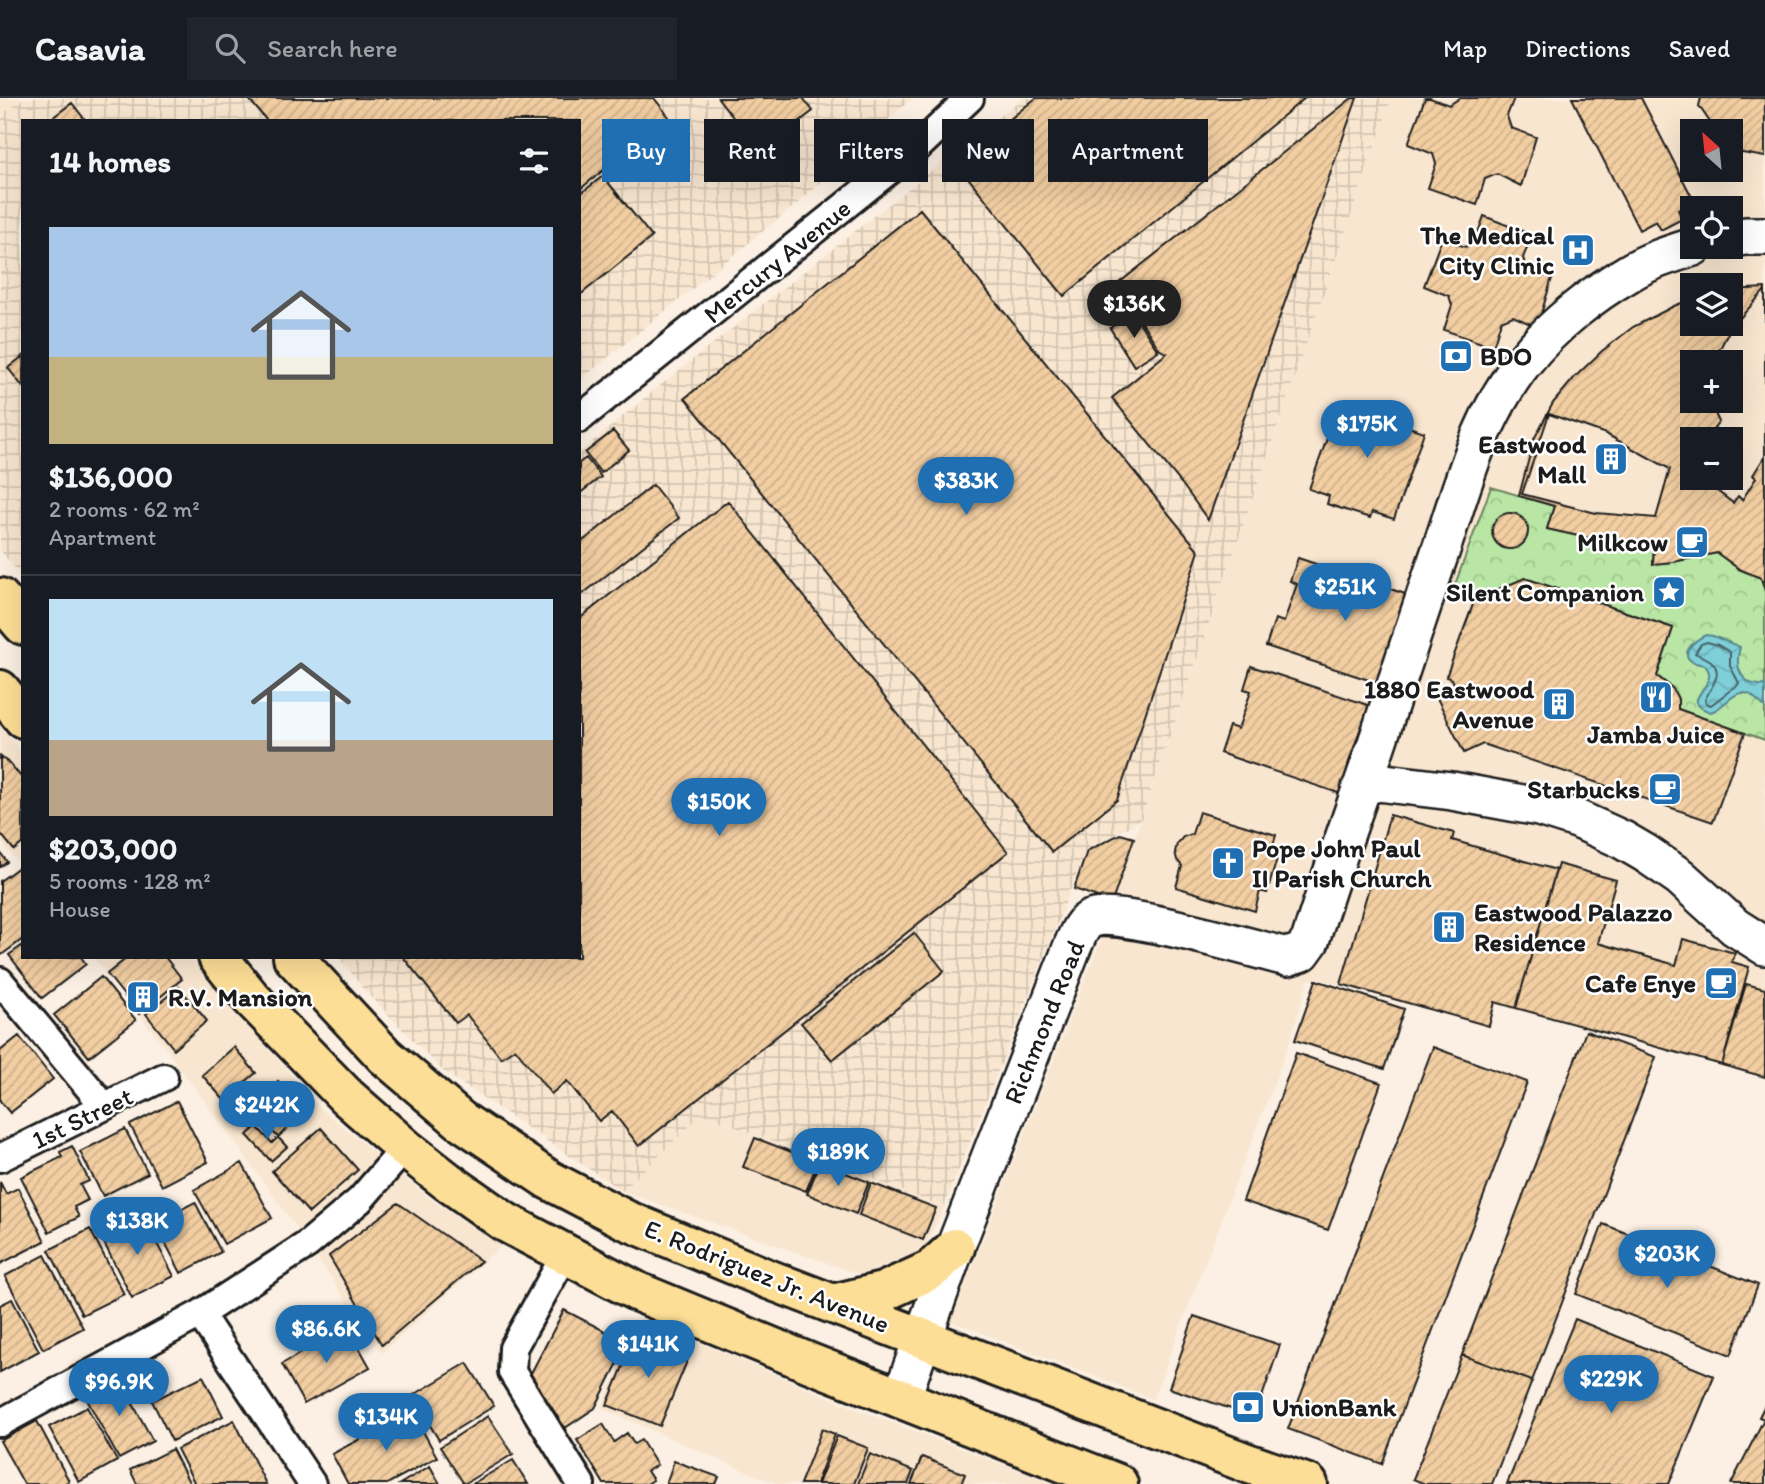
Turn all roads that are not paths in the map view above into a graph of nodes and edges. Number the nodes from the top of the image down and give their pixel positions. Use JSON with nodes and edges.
{"nodes":[{"id":1,"x":970,"y":98,"type":"edge"},
{"id":2,"x":1765,"y":236,"type":"edge"},
{"id":3,"x":1743,"y":237,"type":"edge"},
{"id":4,"x":1680,"y":251,"type":"edge"},
{"id":5,"x":581,"y":417,"type":"edge"},
{"id":6,"x":0,"y":598,"type":"edge"},
{"id":7,"x":21,"y":623,"type":"edge"},
{"id":8,"x":0,"y":690,"type":"edge"},
{"id":9,"x":21,"y":716,"type":"edge"},
{"id":10,"x":1382,"y":726,"type":"junction"},
{"id":11,"x":1413,"y":787,"type":"junction"},
{"id":12,"x":1361,"y":788,"type":"junction"},
{"id":13,"x":1765,"y":946,"type":"edge"},
{"id":14,"x":220,"y":959,"type":"edge"},
{"id":15,"x":295,"y":959,"type":"edge"},
{"id":16,"x":0,"y":981,"type":"edge"},
{"id":17,"x":164,"y":1077,"type":"dead end"},
{"id":18,"x":104,"y":1106,"type":"junction"},
{"id":19,"x":405,"y":1148,"type":"junction"},
{"id":20,"x":0,"y":1158,"type":"edge"},
{"id":21,"x":955,"y":1248,"type":"junction"},
{"id":22,"x":566,"y":1253,"type":"junction"},
{"id":23,"x":833,"y":1304,"type":"junction"},
{"id":24,"x":200,"y":1314,"type":"junction"},
{"id":25,"x":922,"y":1338,"type":"junction"},
{"id":26,"x":901,"y":1399,"type":"junction"},
{"id":27,"x":0,"y":1423,"type":"edge"},
{"id":28,"x":1305,"y":1483,"type":"edge"},
{"id":29,"x":312,"y":1484,"type":"edge"},
{"id":30,"x":581,"y":1484,"type":"edge"},
{"id":31,"x":1118,"y":1484,"type":"edge"}],
"edges":[{"from":1,"to":5,"type":"street","name":"Mercury Avenue"},
{"from":2,"to":3,"type":"street"},
{"from":4,"to":10,"type":"street","name":"Richmond Road"},
{"from":6,"to":7,"type":"main road"},
{"from":8,"to":9,"type":"main road"},
{"from":10,"to":11,"type":"street"},
{"from":10,"to":12,"type":"street","name":"Richmond Road"},
{"from":11,"to":12,"type":"street"},
{"from":11,"to":13,"type":"street"},
{"from":12,"to":21,"type":"street","name":"Richmond Road"},
{"from":14,"to":19,"type":"main road"},
{"from":15,"to":23,"type":"main road","name":"E. Rodriguez Jr. Avenue"},
{"from":16,"to":18,"type":"street"},
{"from":17,"to":18,"type":"street","name":"1st Street"},
{"from":18,"to":20,"type":"street","name":"1st Street"},
{"from":19,"to":22,"type":"main road"},
{"from":19,"to":24,"type":"street"},
{"from":21,"to":23,"type":"main road"},
{"from":21,"to":25,"type":"street","name":"Richmond Road"},
{"from":22,"to":26,"type":"main road"},
{"from":22,"to":30,"type":"street"},
{"from":23,"to":25,"type":"main road","name":"E. Rodriguez Jr. Avenue"},
{"from":24,"to":27,"type":"street"},
{"from":24,"to":29,"type":"street"},
{"from":25,"to":26,"type":"street","name":"Richmond Road"},
{"from":25,"to":28,"type":"main road","name":"E. Rodriguez Jr. Avenue"},
{"from":26,"to":31,"type":"main road"}]}
